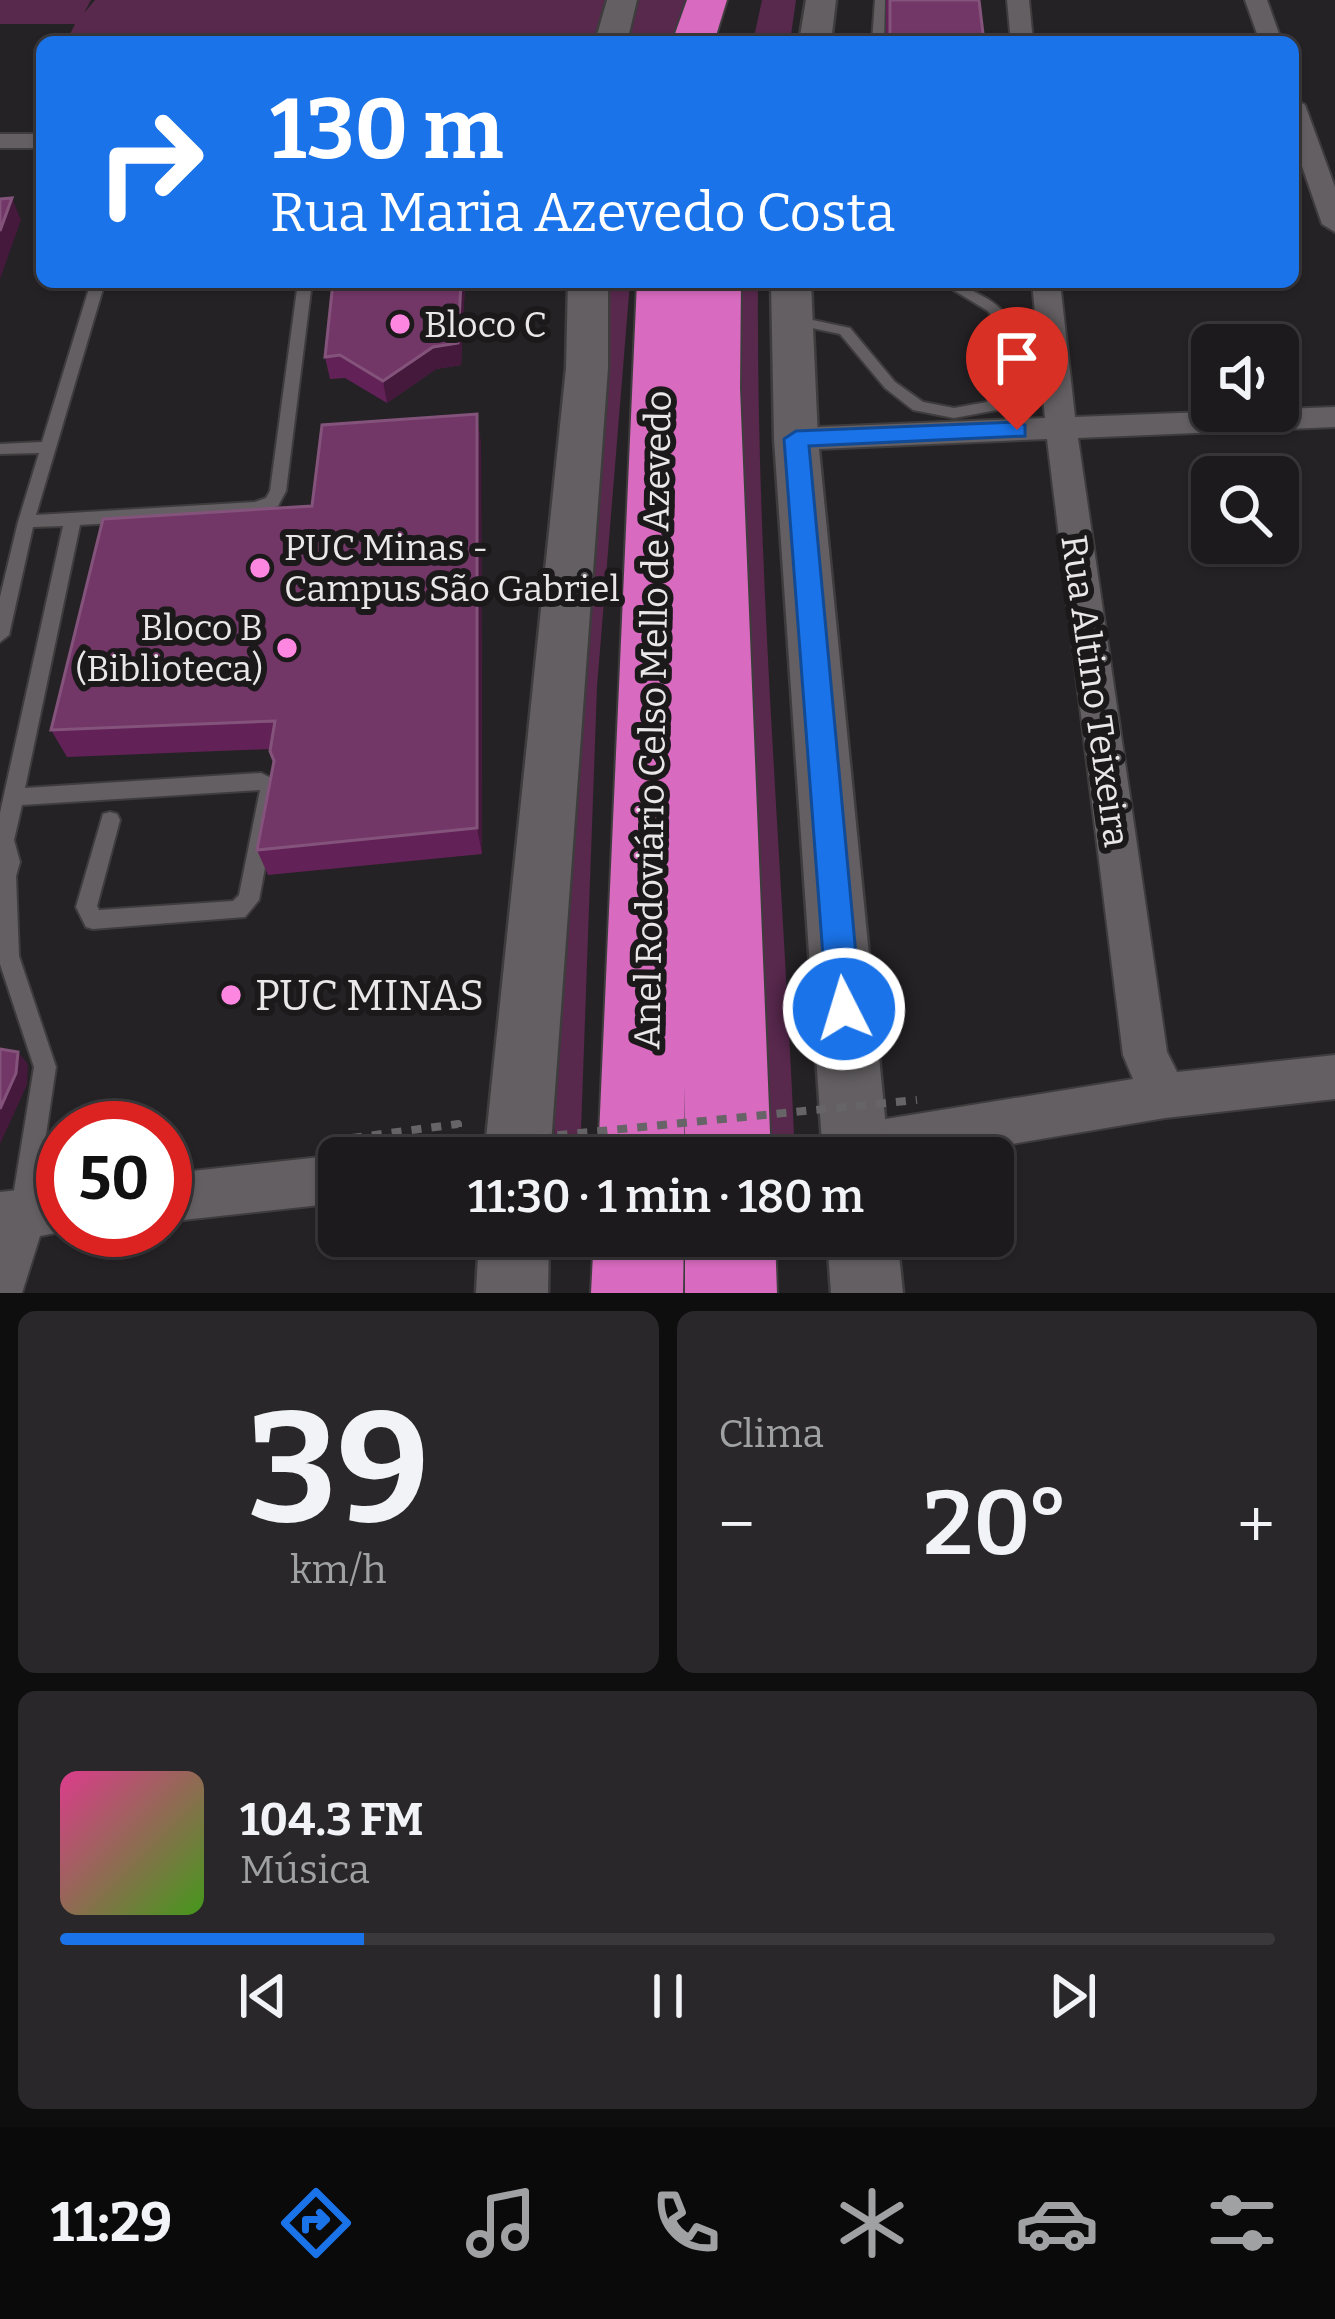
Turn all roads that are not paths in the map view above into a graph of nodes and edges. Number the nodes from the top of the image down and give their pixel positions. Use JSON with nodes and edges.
{"nodes":[{"id":1,"x":622,"y":0,"type":"edge"},
{"id":2,"x":707,"y":0,"type":"edge"},
{"id":3,"x":820,"y":0,"type":"edge"},
{"id":4,"x":880,"y":0,"type":"edge"},
{"id":5,"x":1018,"y":0,"type":"edge"},
{"id":6,"x":1256,"y":0,"type":"edge"},
{"id":7,"x":613,"y":36,"type":"edge"},
{"id":8,"x":696,"y":36,"type":"edge"},
{"id":9,"x":816,"y":36,"type":"edge"},
{"id":10,"x":878,"y":36,"type":"edge"},
{"id":11,"x":1021,"y":36,"type":"edge"},
{"id":12,"x":1268,"y":36,"type":"edge"},
{"id":13,"x":1299,"y":122,"type":"edge"},
{"id":14,"x":36,"y":141,"type":"edge"},
{"id":15,"x":0,"y":142,"type":"edge"},
{"id":16,"x":1335,"y":224,"type":"edge"},
{"id":17,"x":96,"y":288,"type":"edge"},
{"id":18,"x":304,"y":288,"type":"edge"},
{"id":19,"x":587,"y":288,"type":"edge"},
{"id":20,"x":663,"y":288,"type":"edge"},
{"id":21,"x":716,"y":288,"type":"edge"},
{"id":22,"x":958,"y":288,"type":"edge"},
{"id":23,"x":1047,"y":288,"type":"edge"},
{"id":24,"x":790,"y":301,"type":"edge"},
{"id":25,"x":1335,"y":417,"type":"edge"},
{"id":26,"x":1061,"y":428,"type":"junction"},
{"id":27,"x":796,"y":439,"type":"junction"},
{"id":28,"x":47,"y":448,"type":"junction"},
{"id":29,"x":0,"y":449,"type":"edge"},
{"id":30,"x":73,"y":520,"type":"junction"},
{"id":31,"x":26,"y":522,"type":"junction"},
{"id":32,"x":0,"y":634,"type":"edge"},
{"id":33,"x":12,"y":796,"type":"junction"},
{"id":34,"x":110,"y":820,"type":"dead end"},
{"id":35,"x":2,"y":839,"type":"edge"},
{"id":36,"x":3,"y":880,"type":"edge"},
{"id":37,"x":1335,"y":1077,"type":"edge"},
{"id":38,"x":1165,"y":1096,"type":"junction"},
{"id":39,"x":519,"y":1137,"type":"edge"},
{"id":40,"x":642,"y":1137,"type":"edge"},
{"id":41,"x":728,"y":1137,"type":"edge"},
{"id":42,"x":855,"y":1137,"type":"edge"},
{"id":43,"x":939,"y":1137,"type":"edge"},
{"id":44,"x":318,"y":1164,"type":"edge"},
{"id":45,"x":192,"y":1192,"type":"edge"},
{"id":46,"x":28,"y":1213,"type":"edge"},
{"id":47,"x":513,"y":1257,"type":"edge"},
{"id":48,"x":638,"y":1257,"type":"edge"},
{"id":49,"x":730,"y":1257,"type":"edge"},
{"id":50,"x":864,"y":1257,"type":"edge"},
{"id":51,"x":0,"y":1286,"type":"edge"},
{"id":52,"x":512,"y":1293,"type":"edge"},
{"id":53,"x":637,"y":1293,"type":"edge"},
{"id":54,"x":731,"y":1293,"type":"edge"},
{"id":55,"x":867,"y":1293,"type":"edge"}],
"edges":[{"from":1,"to":7,"type":"main road"},
{"from":2,"to":8,"type":"highway"},
{"from":3,"to":9,"type":"main road"},
{"from":4,"to":10,"type":"lane"},
{"from":5,"to":11,"type":"street"},
{"from":6,"to":12,"type":"street"},
{"from":13,"to":16,"type":"street"},
{"from":14,"to":15,"type":"street"},
{"from":17,"to":28,"type":"lane"},
{"from":18,"to":30,"type":"lane"},
{"from":19,"to":39,"type":"main road","name":"Anel Rodoviário Celso Mello de Azevedo"},
{"from":20,"to":40,"type":"highway","name":"Anel Rodoviário Celso Mello de Azevedo"},
{"from":21,"to":41,"type":"highway","name":"Anel Rodoviário Celso Mello de Azevedo"},
{"from":22,"to":24,"type":"lane"},
{"from":23,"to":26,"type":"street","name":"Rua Altino Teixeira"},
{"from":24,"to":27,"type":"main road"},
{"from":25,"to":26,"type":"street"},
{"from":26,"to":27,"type":"street"},
{"from":26,"to":38,"type":"street","name":"Rua Altino Teixeira"},
{"from":27,"to":42,"type":"main road"},
{"from":28,"to":29,"type":"lane"},
{"from":28,"to":31,"type":"lane"},
{"from":30,"to":31,"type":"lane"},
{"from":30,"to":33,"type":"lane"},
{"from":31,"to":32,"type":"lane"},
{"from":33,"to":34,"type":"lane"},
{"from":33,"to":35,"type":"lane"},
{"from":35,"to":36,"type":"lane"},
{"from":36,"to":46,"type":"lane"},
{"from":37,"to":38,"type":"street"},
{"from":38,"to":43,"type":"street"},
{"from":44,"to":45,"type":"street"},
{"from":46,"to":51,"type":"street"},
{"from":47,"to":52,"type":"main road"},
{"from":48,"to":53,"type":"highway"},
{"from":49,"to":54,"type":"highway"},
{"from":50,"to":55,"type":"main road"}]}
